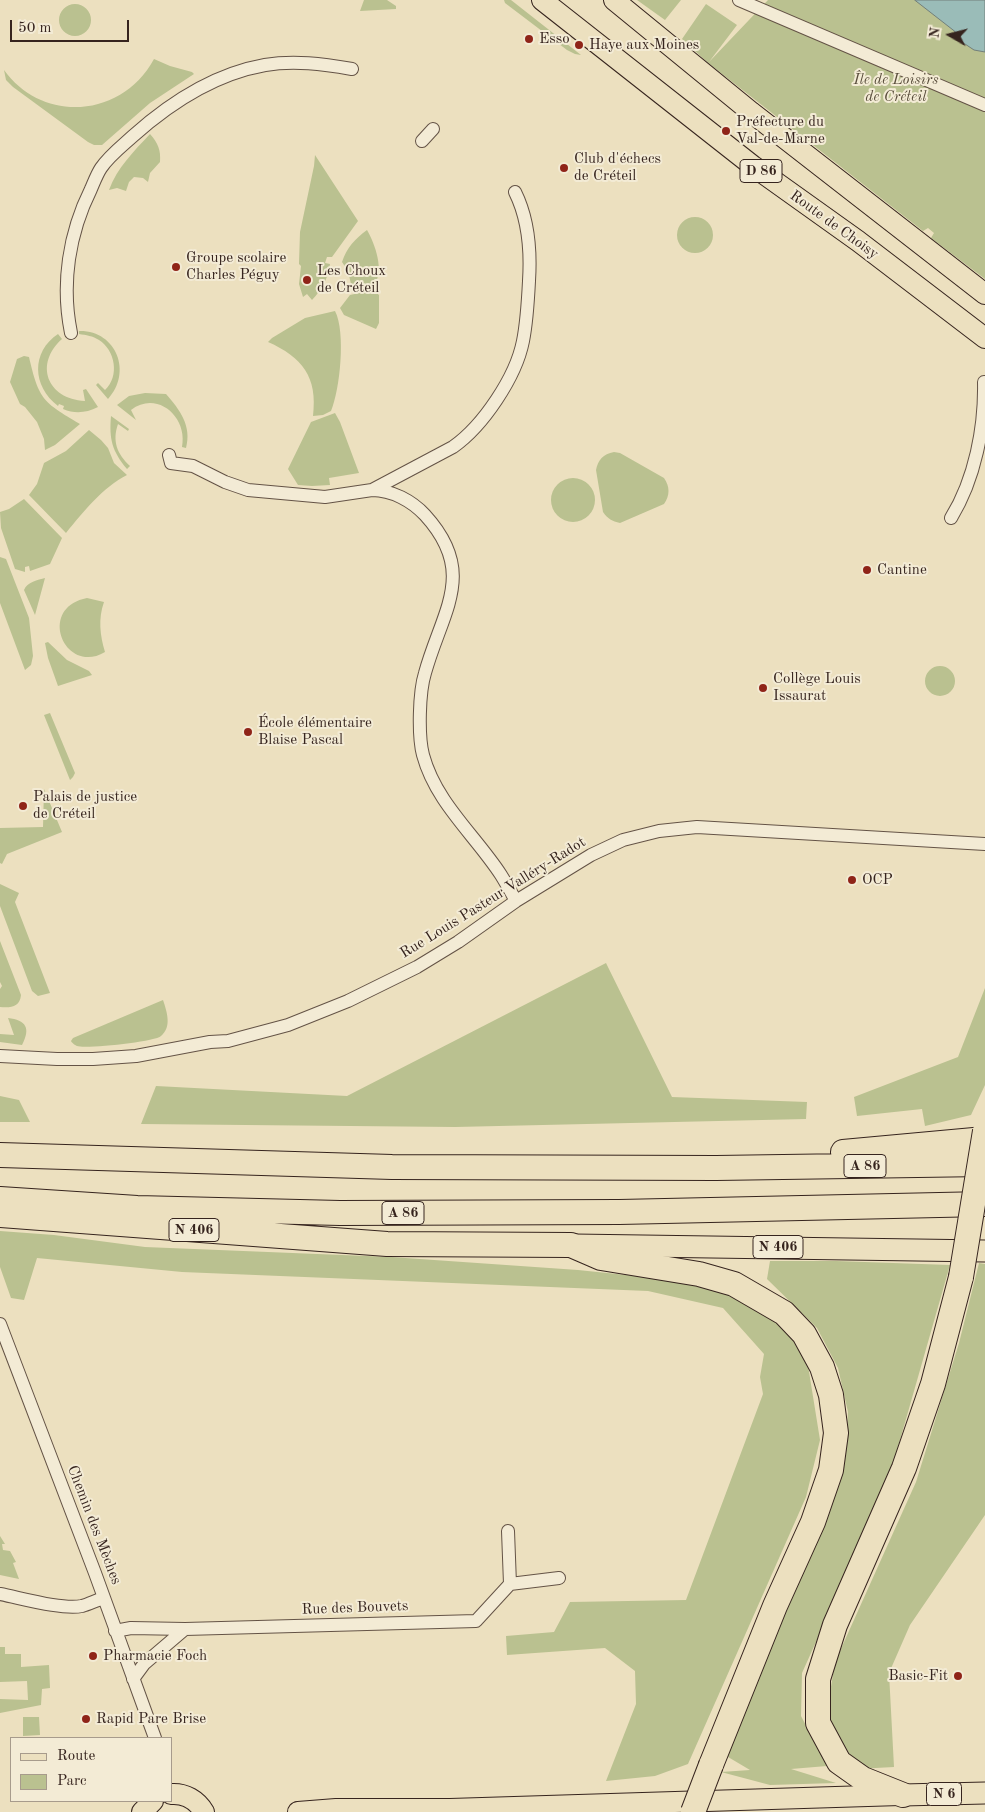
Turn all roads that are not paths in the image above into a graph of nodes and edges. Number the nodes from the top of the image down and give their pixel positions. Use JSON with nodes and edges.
{"nodes":[{"id":1,"x":542,"y":0,"type":"edge"},
{"id":2,"x":614,"y":0,"type":"edge"},
{"id":3,"x":739,"y":0,"type":"edge"},
{"id":4,"x":352,"y":70,"type":"dead end"},
{"id":5,"x":985,"y":105,"type":"edge"},
{"id":6,"x":433,"y":129,"type":"dead end"},
{"id":7,"x":422,"y":141,"type":"dead end"},
{"id":8,"x":514,"y":192,"type":"dead end"},
{"id":9,"x":985,"y":294,"type":"edge"},
{"id":10,"x":71,"y":333,"type":"dead end"},
{"id":11,"x":985,"y":338,"type":"edge"},
{"id":12,"x":984,"y":382,"type":"dead end"},
{"id":13,"x":169,"y":455,"type":"dead end"},
{"id":14,"x":372,"y":490,"type":"junction"},
{"id":15,"x":951,"y":518,"type":"dead end"},
{"id":16,"x":985,"y":844,"type":"edge"},
{"id":17,"x":516,"y":901,"type":"junction"},
{"id":18,"x":0,"y":1056,"type":"edge"},
{"id":19,"x":985,"y":1131,"type":"edge"},
{"id":20,"x":985,"y":1139,"type":"edge"},
{"id":21,"x":0,"y":1155,"type":"edge"},
{"id":22,"x":985,"y":1164,"type":"edge"},
{"id":23,"x":745,"y":1168,"type":"junction"},
{"id":24,"x":0,"y":1199,"type":"edge"},
{"id":25,"x":985,"y":1204,"type":"edge"},
{"id":26,"x":0,"y":1216,"type":"edge"},
{"id":27,"x":571,"y":1245,"type":"junction"},
{"id":28,"x":985,"y":1251,"type":"edge"},
{"id":29,"x":0,"y":1324,"type":"edge"},
{"id":30,"x":508,"y":1531,"type":"dead end"},
{"id":31,"x":559,"y":1578,"type":"dead end"},
{"id":32,"x":510,"y":1584,"type":"junction"},
{"id":33,"x":0,"y":1594,"type":"edge"},
{"id":34,"x":104,"y":1598,"type":"junction"},
{"id":35,"x":185,"y":1629,"type":"junction"},
{"id":36,"x":115,"y":1631,"type":"junction"},
{"id":37,"x":133,"y":1679,"type":"junction"},
{"id":38,"x":155,"y":1737,"type":"edge"},
{"id":39,"x":985,"y":1793,"type":"edge"},
{"id":40,"x":172,"y":1794,"type":"edge"},
{"id":41,"x":903,"y":1795,"type":"junction"},
{"id":42,"x":151,"y":1802,"type":"edge"},
{"id":43,"x":208,"y":1811,"type":"edge"},
{"id":44,"x":142,"y":1812,"type":"edge"},
{"id":45,"x":298,"y":1812,"type":"edge"},
{"id":46,"x":692,"y":1812,"type":"edge"}],
"edges":[{"from":1,"to":11,"type":"main road","name":"Route de Choisy","number":"D 86"},
{"from":2,"to":9,"type":"main road","number":"D 86"},
{"from":3,"to":5,"type":"street"},
{"from":4,"to":10,"type":"street"},
{"from":6,"to":7,"type":"street"},
{"from":8,"to":14,"type":"street"},
{"from":12,"to":15,"type":"street"},
{"from":13,"to":14,"type":"street"},
{"from":14,"to":17,"type":"street"},
{"from":16,"to":17,"type":"street","name":"Rue Louis Pasteur Valléry-Radot"},
{"from":17,"to":18,"type":"street","name":"Rue Louis Pasteur Valléry-Radot"},
{"from":19,"to":41,"type":"highway","bridge":true},
{"from":20,"to":23,"type":"highway"},
{"from":21,"to":23,"type":"highway","number":"A 86"},
{"from":22,"to":23,"type":"highway","number":"A 86"},
{"from":24,"to":25,"type":"highway","number":"A 86"},
{"from":26,"to":27,"type":"highway","number":"N 406"},
{"from":27,"to":28,"type":"highway","number":"N 406"},
{"from":27,"to":46,"type":"highway","bridge":true},
{"from":29,"to":34,"type":"street","name":"Chemin des Mèches"},
{"from":30,"to":32,"type":"street"},
{"from":31,"to":32,"type":"street"},
{"from":32,"to":35,"type":"street","name":"Rue des Bouvets"},
{"from":33,"to":34,"type":"street"},
{"from":34,"to":36,"type":"street","name":"Chemin des Mèches"},
{"from":35,"to":36,"type":"street","name":"Rue des Bouvets"},
{"from":35,"to":37,"type":"street"},
{"from":36,"to":37,"type":"street","name":"Chemin des Mèches"},
{"from":37,"to":38,"type":"street","name":"Chemin des Mèches"},
{"from":39,"to":41,"type":"highway","number":"N 6"},
{"from":40,"to":43,"type":"main road"},
{"from":41,"to":45,"type":"main road","number":"N 6"},
{"from":42,"to":44,"type":"main road"}]}
